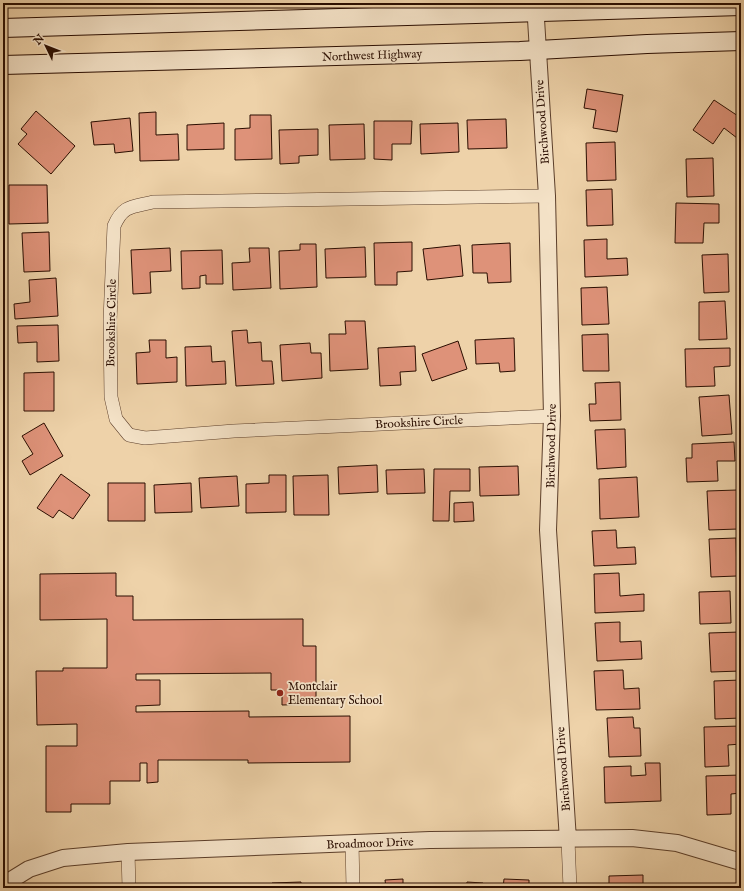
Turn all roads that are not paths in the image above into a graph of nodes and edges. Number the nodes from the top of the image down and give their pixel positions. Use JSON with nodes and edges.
{"nodes":[{"id":1,"x":741,"y":6,"type":"edge"},
{"id":2,"x":535,"y":8,"type":"edge"},
{"id":3,"x":3,"y":28,"type":"edge"},
{"id":4,"x":741,"y":41,"type":"edge"},
{"id":5,"x":538,"y":50,"type":"junction"},
{"id":6,"x":3,"y":65,"type":"edge"},
{"id":7,"x":547,"y":196,"type":"junction"},
{"id":8,"x":552,"y":416,"type":"junction"},
{"id":9,"x":568,"y":840,"type":"junction"},
{"id":10,"x":352,"y":843,"type":"junction"},
{"id":11,"x":128,"y":852,"type":"junction"},
{"id":12,"x":741,"y":862,"type":"edge"},
{"id":13,"x":3,"y":885,"type":"edge"},
{"id":14,"x":129,"y":888,"type":"edge"},
{"id":15,"x":353,"y":888,"type":"edge"},
{"id":16,"x":570,"y":888,"type":"edge"}],
"edges":[{"from":1,"to":2,"type":"main road"},
{"from":2,"to":3,"type":"main road"},
{"from":2,"to":5,"type":"street","name":"Birchwood Drive"},
{"from":4,"to":5,"type":"main road","name":"Northwest Highway"},
{"from":5,"to":6,"type":"main road","name":"Northwest Highway"},
{"from":5,"to":7,"type":"street","name":"Birchwood Drive"},
{"from":7,"to":8,"type":"street","name":"Birchwood Drive"},
{"from":7,"to":8,"type":"street","name":"Brookshire Circle"},
{"from":8,"to":9,"type":"street","name":"Birchwood Drive"},
{"from":9,"to":10,"type":"street","name":"Broadmoor Drive"},
{"from":9,"to":12,"type":"street","name":"Broadmoor Drive"},
{"from":9,"to":16,"type":"street","name":"Birchwood Drive"},
{"from":10,"to":11,"type":"street","name":"Broadmoor Drive"},
{"from":10,"to":15,"type":"street"},
{"from":11,"to":13,"type":"street","name":"Broadmoor Drive"},
{"from":11,"to":14,"type":"street"}]}
